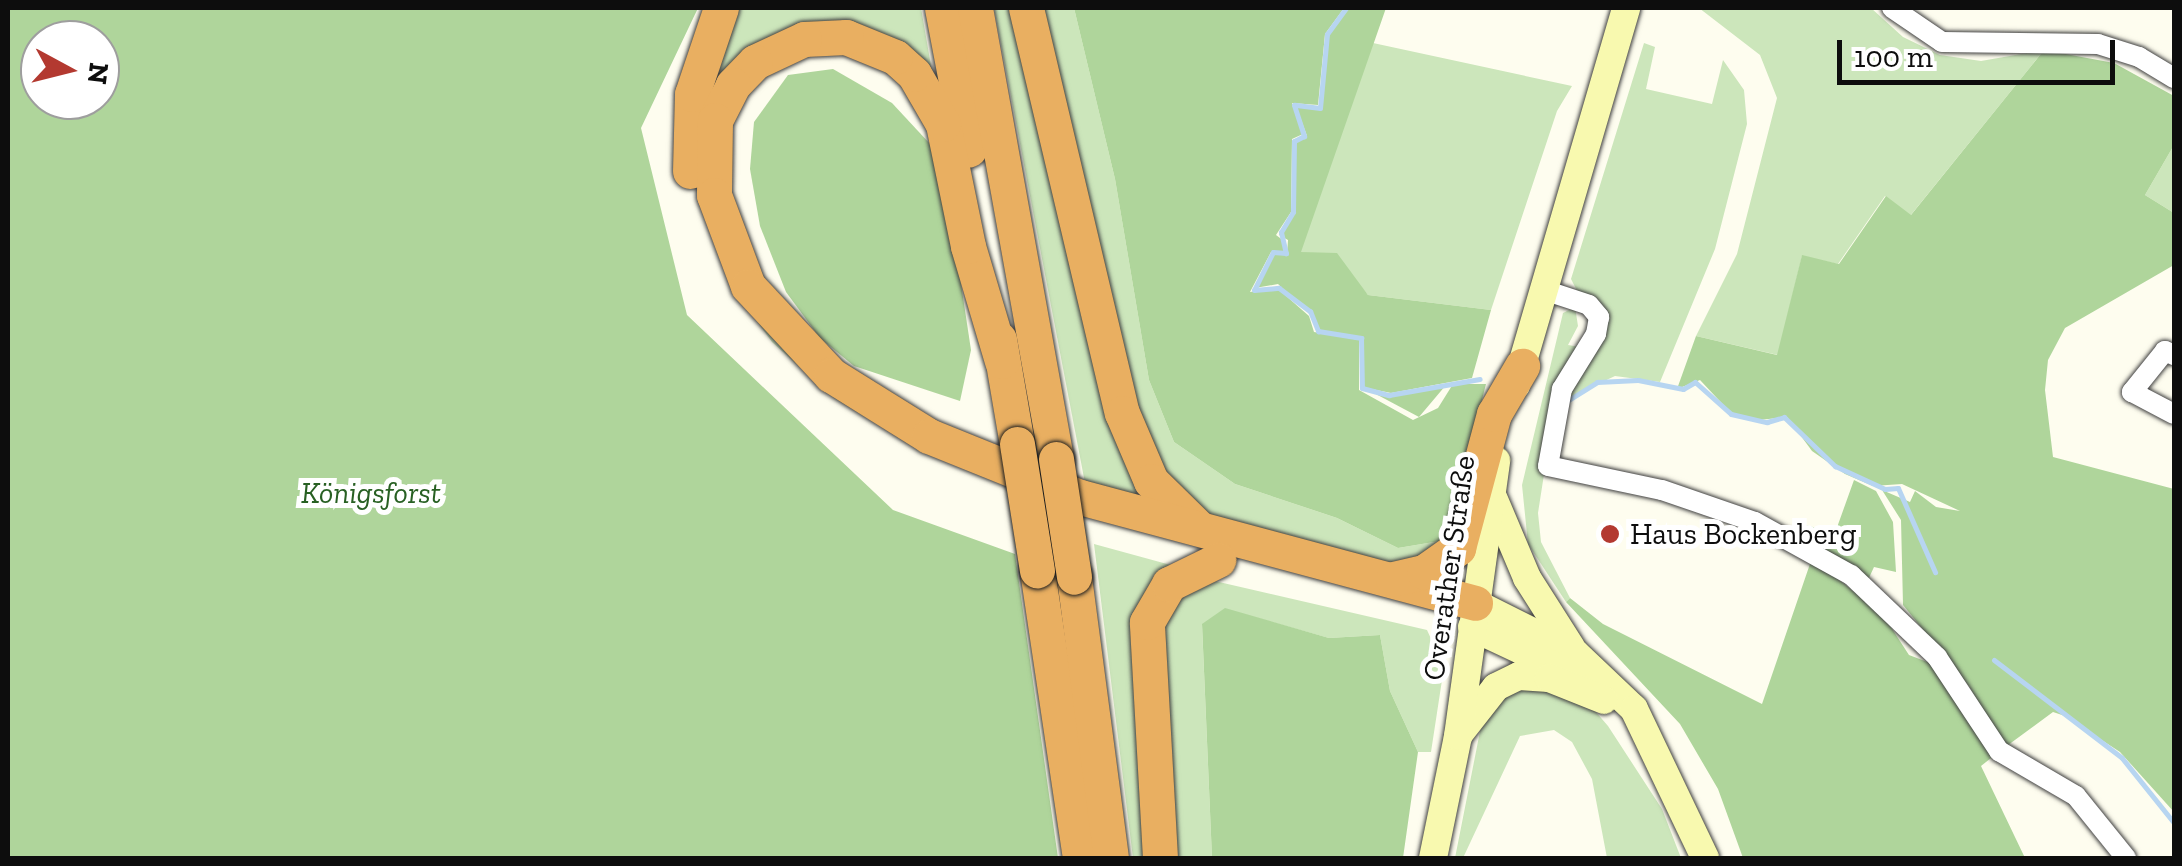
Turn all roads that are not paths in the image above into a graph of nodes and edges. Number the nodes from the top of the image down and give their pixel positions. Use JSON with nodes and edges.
{"nodes":[{"id":1,"x":721,"y":8,"type":"edge"},
{"id":2,"x":942,"y":8,"type":"edge"},
{"id":3,"x":974,"y":8,"type":"edge"},
{"id":4,"x":1026,"y":8,"type":"edge"},
{"id":5,"x":1626,"y":8,"type":"edge"},
{"id":6,"x":1892,"y":8,"type":"edge"},
{"id":7,"x":2174,"y":78,"type":"edge"},
{"id":8,"x":1544,"y":290,"type":"junction"},
{"id":9,"x":2174,"y":355,"type":"edge"},
{"id":10,"x":1002,"y":361,"type":"junction"},
{"id":11,"x":1522,"y":366,"type":"junction"},
{"id":12,"x":2174,"y":414,"type":"edge"},
{"id":13,"x":1490,"y":490,"type":"junction"},
{"id":14,"x":1217,"y":548,"type":"junction"},
{"id":15,"x":1388,"y":580,"type":"junction"},
{"id":16,"x":1474,"y":614,"type":"junction"},
{"id":17,"x":1574,"y":653,"type":"junction"},
{"id":18,"x":1604,"y":700,"type":"junction"},
{"id":19,"x":1458,"y":736,"type":"junction"},
{"id":20,"x":1652,"y":744,"type":"junction"},
{"id":21,"x":1080,"y":858,"type":"edge"},
{"id":22,"x":1111,"y":858,"type":"edge"},
{"id":23,"x":1160,"y":858,"type":"edge"},
{"id":24,"x":1433,"y":858,"type":"edge"},
{"id":25,"x":1704,"y":858,"type":"edge"},
{"id":26,"x":2126,"y":858,"type":"edge"}],
"edges":[{"from":1,"to":14,"type":"highway"},
{"from":2,"to":10,"type":"highway"},
{"from":3,"to":22,"type":"highway","bridge":true},
{"from":4,"to":14,"type":"highway"},
{"from":5,"to":8,"type":"main road","name":"Overather Straße"},
{"from":6,"to":7,"type":"street"},
{"from":8,"to":11,"type":"main road","name":"Overather Straße"},
{"from":8,"to":26,"type":"street"},
{"from":9,"to":12,"type":"street"},
{"from":10,"to":14,"type":"highway"},
{"from":10,"to":21,"type":"highway","bridge":true},
{"from":11,"to":13,"type":"main road","name":"Overather Straße"},
{"from":11,"to":15,"type":"highway"},
{"from":13,"to":16,"type":"main road","name":"Overather Straße"},
{"from":13,"to":17,"type":"main road"},
{"from":14,"to":15,"type":"highway"},
{"from":14,"to":16,"type":"highway"},
{"from":14,"to":23,"type":"highway"},
{"from":15,"to":16,"type":"highway"},
{"from":16,"to":17,"type":"main road"},
{"from":16,"to":18,"type":"main road"},
{"from":16,"to":19,"type":"main road","name":"Overather Straße"},
{"from":17,"to":20,"type":"main road"},
{"from":18,"to":19,"type":"main road"},
{"from":18,"to":20,"type":"main road"},
{"from":19,"to":24,"type":"main road","name":"Overather Straße"},
{"from":20,"to":25,"type":"main road"}]}
